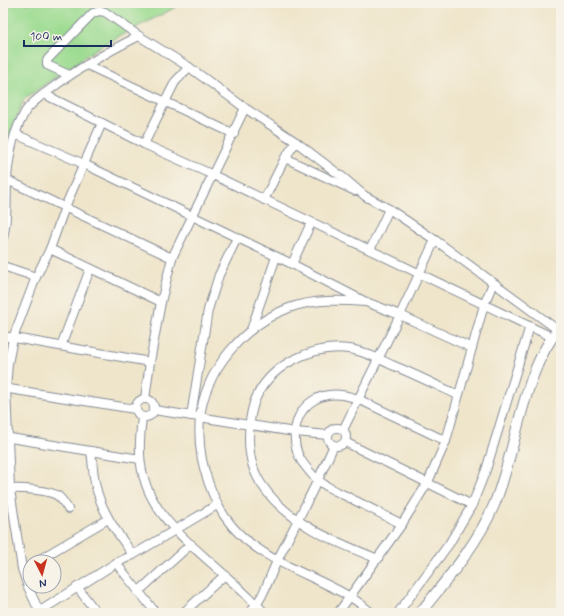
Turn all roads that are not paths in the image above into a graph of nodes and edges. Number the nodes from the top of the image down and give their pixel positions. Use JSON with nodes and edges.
{"nodes":[{"id":1,"x":139,"y":36,"type":"junction"},
{"id":2,"x":87,"y":64,"type":"junction"},
{"id":3,"x":189,"y":66,"type":"junction"},
{"id":4,"x":69,"y":75,"type":"junction"},
{"id":5,"x":44,"y":94,"type":"junction"},
{"id":6,"x":165,"y":101,"type":"junction"},
{"id":7,"x":245,"y":108,"type":"junction"},
{"id":8,"x":102,"y":123,"type":"junction"},
{"id":9,"x":15,"y":134,"type":"junction"},
{"id":10,"x":234,"y":134,"type":"junction"},
{"id":11,"x":296,"y":142,"type":"junction"},
{"id":12,"x":144,"y":144,"type":"junction"},
{"id":13,"x":285,"y":158,"type":"junction"},
{"id":14,"x":84,"y":164,"type":"junction"},
{"id":15,"x":213,"y":175,"type":"junction"},
{"id":16,"x":7,"y":180,"type":"junction"},
{"id":17,"x":365,"y":196,"type":"junction"},
{"id":18,"x":264,"y":200,"type":"junction"},
{"id":19,"x":65,"y":207,"type":"junction"},
{"id":20,"x":389,"y":210,"type":"junction"},
{"id":21,"x":192,"y":216,"type":"junction"},
{"id":22,"x":310,"y":222,"type":"junction"},
{"id":23,"x":3,"y":238,"type":"edge"},
{"id":24,"x":236,"y":238,"type":"junction"},
{"id":25,"x":435,"y":240,"type":"junction"},
{"id":26,"x":50,"y":249,"type":"junction"},
{"id":27,"x":370,"y":250,"type":"junction"},
{"id":28,"x":276,"y":257,"type":"junction"},
{"id":29,"x":172,"y":258,"type":"junction"},
{"id":30,"x":292,"y":264,"type":"junction"},
{"id":31,"x":3,"y":266,"type":"edge"},
{"id":32,"x":90,"y":269,"type":"junction"},
{"id":33,"x":419,"y":273,"type":"junction"},
{"id":34,"x":36,"y":277,"type":"junction"},
{"id":35,"x":493,"y":283,"type":"junction"},
{"id":36,"x":161,"y":302,"type":"junction"},
{"id":37,"x":366,"y":302,"type":"junction"},
{"id":38,"x":484,"y":305,"type":"junction"},
{"id":39,"x":400,"y":315,"type":"junction"},
{"id":40,"x":530,"y":326,"type":"junction"},
{"id":41,"x":251,"y":330,"type":"junction"},
{"id":42,"x":557,"y":331,"type":"edge"},
{"id":43,"x":3,"y":336,"type":"edge"},
{"id":44,"x":14,"y":338,"type":"junction"},
{"id":45,"x":61,"y":346,"type":"junction"},
{"id":46,"x":472,"y":348,"type":"junction"},
{"id":47,"x":378,"y":358,"type":"junction"},
{"id":48,"x":150,"y":362,"type":"junction"},
{"id":49,"x":5,"y":388,"type":"edge"},
{"id":50,"x":458,"y":395,"type":"junction"},
{"id":51,"x":145,"y":399,"type":"junction"},
{"id":52,"x":358,"y":399,"type":"junction"},
{"id":53,"x":136,"y":409,"type":"junction"},
{"id":54,"x":154,"y":410,"type":"junction"},
{"id":55,"x":191,"y":416,"type":"junction"},
{"id":56,"x":142,"y":417,"type":"junction"},
{"id":57,"x":200,"y":418,"type":"junction"},
{"id":58,"x":249,"y":425,"type":"junction"},
{"id":59,"x":343,"y":430,"type":"junction"},
{"id":60,"x":294,"y":432,"type":"junction"},
{"id":61,"x":328,"y":435,"type":"junction"},
{"id":62,"x":6,"y":438,"type":"edge"},
{"id":63,"x":446,"y":440,"type":"junction"},
{"id":64,"x":345,"y":442,"type":"junction"},
{"id":65,"x":334,"y":445,"type":"junction"},
{"id":66,"x":91,"y":451,"type":"junction"},
{"id":67,"x":140,"y":459,"type":"junction"},
{"id":68,"x":318,"y":481,"type":"junction"},
{"id":69,"x":428,"y":482,"type":"junction"},
{"id":70,"x":10,"y":489,"type":"junction"},
{"id":71,"x":217,"y":505,"type":"junction"},
{"id":72,"x":472,"y":505,"type":"junction"},
{"id":73,"x":68,"y":508,"type":"dead end"},
{"id":74,"x":108,"y":519,"type":"junction"},
{"id":75,"x":298,"y":520,"type":"junction"},
{"id":76,"x":402,"y":524,"type":"junction"},
{"id":77,"x":176,"y":530,"type":"junction"},
{"id":78,"x":191,"y":544,"type":"junction"},
{"id":79,"x":49,"y":554,"type":"edge"},
{"id":80,"x":133,"y":556,"type":"junction"},
{"id":81,"x":378,"y":559,"type":"junction"},
{"id":82,"x":277,"y":561,"type":"junction"},
{"id":83,"x":116,"y":563,"type":"junction"},
{"id":84,"x":22,"y":569,"type":"edge"},
{"id":85,"x":225,"y":574,"type":"junction"},
{"id":86,"x":77,"y":587,"type":"junction"},
{"id":87,"x":138,"y":592,"type":"junction"},
{"id":88,"x":31,"y":594,"type":"edge"},
{"id":89,"x":350,"y":597,"type":"junction"},
{"id":90,"x":257,"y":606,"type":"junction"},
{"id":91,"x":39,"y":613,"type":"edge"},
{"id":92,"x":97,"y":613,"type":"edge"},
{"id":93,"x":156,"y":613,"type":"edge"},
{"id":94,"x":183,"y":613,"type":"edge"},
{"id":95,"x":250,"y":613,"type":"edge"},
{"id":96,"x":265,"y":613,"type":"edge"},
{"id":97,"x":338,"y":613,"type":"edge"},
{"id":98,"x":372,"y":613,"type":"edge"},
{"id":99,"x":398,"y":613,"type":"edge"},
{"id":100,"x":420,"y":613,"type":"edge"}],
"edges":[{"from":1,"to":2,"type":"street"},
{"from":1,"to":3,"type":"street"},
{"from":1,"to":4,"type":"street"},
{"from":2,"to":4,"type":"street"},
{"from":2,"to":6,"type":"street"},
{"from":3,"to":6,"type":"street"},
{"from":3,"to":7,"type":"street"},
{"from":4,"to":5,"type":"street"},
{"from":5,"to":8,"type":"street"},
{"from":5,"to":9,"type":"street"},
{"from":6,"to":10,"type":"street"},
{"from":6,"to":12,"type":"street"},
{"from":7,"to":10,"type":"street"},
{"from":7,"to":11,"type":"street"},
{"from":8,"to":12,"type":"street"},
{"from":8,"to":14,"type":"street"},
{"from":9,"to":14,"type":"street"},
{"from":9,"to":16,"type":"street"},
{"from":10,"to":15,"type":"street"},
{"from":11,"to":13,"type":"street"},
{"from":11,"to":17,"type":"street"},
{"from":12,"to":15,"type":"street"},
{"from":13,"to":17,"type":"street"},
{"from":13,"to":18,"type":"street"},
{"from":14,"to":19,"type":"street"},
{"from":14,"to":21,"type":"street"},
{"from":15,"to":18,"type":"street"},
{"from":15,"to":21,"type":"street"},
{"from":16,"to":19,"type":"street"},
{"from":16,"to":23,"type":"street"},
{"from":17,"to":20,"type":"street"},
{"from":18,"to":22,"type":"street"},
{"from":19,"to":26,"type":"street"},
{"from":19,"to":29,"type":"street"},
{"from":20,"to":25,"type":"street"},
{"from":20,"to":27,"type":"street"},
{"from":21,"to":24,"type":"street"},
{"from":21,"to":29,"type":"street"},
{"from":22,"to":27,"type":"street"},
{"from":22,"to":30,"type":"street"},
{"from":24,"to":28,"type":"street"},
{"from":24,"to":55,"type":"street"},
{"from":25,"to":33,"type":"street"},
{"from":25,"to":35,"type":"street"},
{"from":26,"to":32,"type":"street"},
{"from":26,"to":34,"type":"street"},
{"from":27,"to":33,"type":"street"},
{"from":28,"to":30,"type":"street"},
{"from":28,"to":41,"type":"street"},
{"from":29,"to":36,"type":"street"},
{"from":30,"to":37,"type":"street"},
{"from":31,"to":34,"type":"street"},
{"from":32,"to":36,"type":"street"},
{"from":32,"to":45,"type":"street"},
{"from":33,"to":38,"type":"street"},
{"from":33,"to":39,"type":"street"},
{"from":34,"to":44,"type":"street"},
{"from":35,"to":38,"type":"street"},
{"from":35,"to":42,"type":"street"},
{"from":36,"to":48,"type":"street"},
{"from":37,"to":39,"type":"street"},
{"from":37,"to":41,"type":"street"},
{"from":38,"to":40,"type":"street"},
{"from":38,"to":46,"type":"street"},
{"from":39,"to":46,"type":"street"},
{"from":39,"to":47,"type":"street"},
{"from":40,"to":42,"type":"street"},
{"from":40,"to":72,"type":"street"},
{"from":41,"to":57,"type":"street"},
{"from":42,"to":100,"type":"main road"},
{"from":43,"to":44,"type":"street"},
{"from":44,"to":45,"type":"street"},
{"from":44,"to":49,"type":"street"},
{"from":45,"to":48,"type":"street"},
{"from":46,"to":50,"type":"street"},
{"from":47,"to":50,"type":"street"},
{"from":47,"to":52,"type":"street"},
{"from":47,"to":58,"type":"street"},
{"from":48,"to":51,"type":"street"},
{"from":49,"to":53,"type":"street"},
{"from":49,"to":62,"type":"street"},
{"from":50,"to":63,"type":"street"},
{"from":51,"to":53,"type":"street"},
{"from":51,"to":54,"type":"street"},
{"from":52,"to":59,"type":"street"},
{"from":52,"to":60,"type":"street"},
{"from":52,"to":63,"type":"street"},
{"from":53,"to":56,"type":"street"},
{"from":54,"to":55,"type":"street"},
{"from":54,"to":56,"type":"street"},
{"from":55,"to":57,"type":"street"},
{"from":56,"to":67,"type":"street"},
{"from":57,"to":58,"type":"street"},
{"from":57,"to":71,"type":"street"},
{"from":58,"to":60,"type":"street"},
{"from":58,"to":75,"type":"street"},
{"from":59,"to":61,"type":"street"},
{"from":59,"to":64,"type":"street"},
{"from":60,"to":61,"type":"street"},
{"from":60,"to":68,"type":"street"},
{"from":61,"to":65,"type":"street"},
{"from":62,"to":66,"type":"street"},
{"from":62,"to":70,"type":"street"},
{"from":63,"to":69,"type":"street"},
{"from":64,"to":65,"type":"street"},
{"from":64,"to":69,"type":"street"},
{"from":65,"to":68,"type":"street"},
{"from":66,"to":67,"type":"street"},
{"from":66,"to":74,"type":"street"},
{"from":67,"to":77,"type":"street"},
{"from":68,"to":75,"type":"street"},
{"from":68,"to":76,"type":"street"},
{"from":69,"to":72,"type":"street"},
{"from":69,"to":76,"type":"street"},
{"from":70,"to":73,"type":"street"},
{"from":70,"to":84,"type":"street"},
{"from":71,"to":77,"type":"street"},
{"from":71,"to":82,"type":"street"},
{"from":72,"to":99,"type":"street"},
{"from":74,"to":79,"type":"street"},
{"from":74,"to":80,"type":"street"},
{"from":75,"to":81,"type":"street"},
{"from":75,"to":82,"type":"street"},
{"from":76,"to":81,"type":"street"},
{"from":77,"to":78,"type":"street"},
{"from":77,"to":80,"type":"street"},
{"from":78,"to":85,"type":"street"},
{"from":78,"to":87,"type":"street"},
{"from":80,"to":83,"type":"street"},
{"from":81,"to":89,"type":"street"},
{"from":82,"to":89,"type":"street"},
{"from":82,"to":90,"type":"street"},
{"from":83,"to":86,"type":"street"},
{"from":83,"to":87,"type":"street"},
{"from":85,"to":90,"type":"street"},
{"from":85,"to":94,"type":"street"},
{"from":86,"to":91,"type":"street"},
{"from":86,"to":92,"type":"street"},
{"from":87,"to":93,"type":"street"},
{"from":88,"to":91,"type":"street"},
{"from":89,"to":97,"type":"street"},
{"from":89,"to":98,"type":"street"},
{"from":90,"to":95,"type":"street"},
{"from":90,"to":96,"type":"street"}]}
